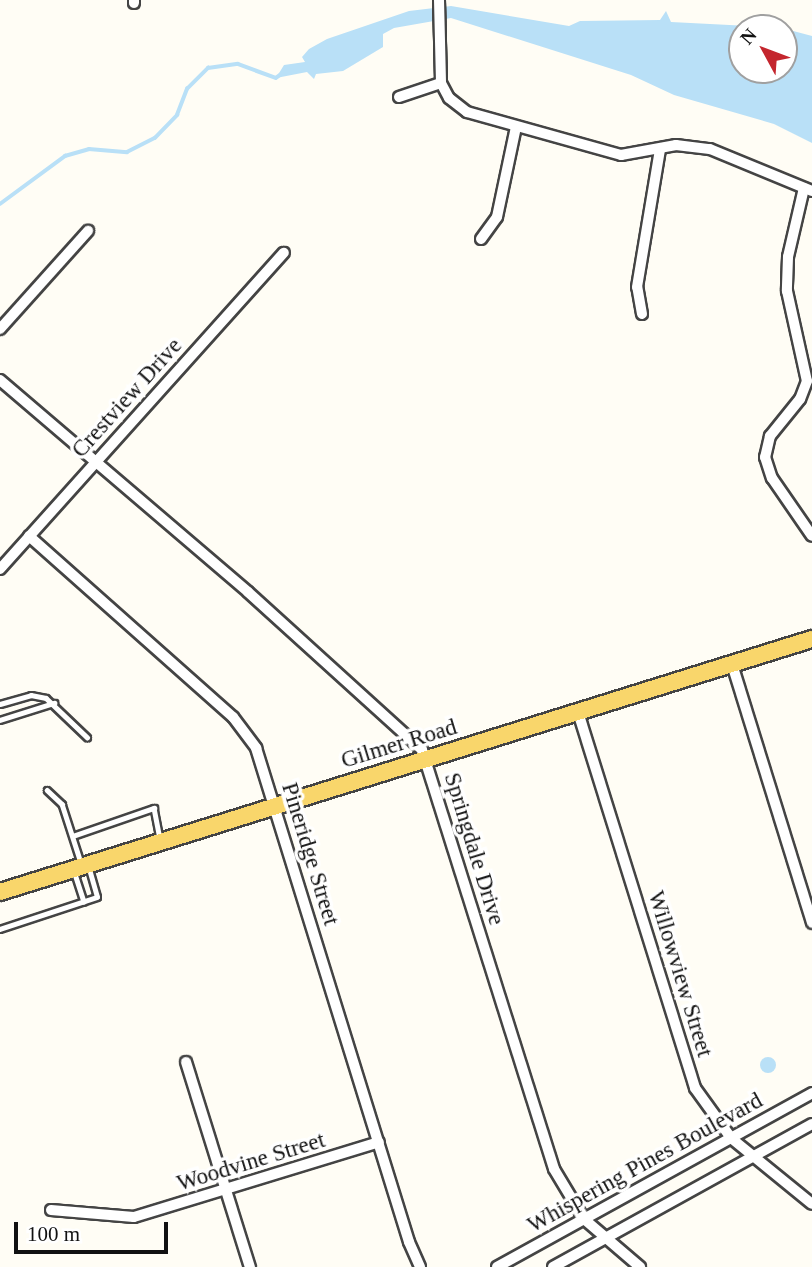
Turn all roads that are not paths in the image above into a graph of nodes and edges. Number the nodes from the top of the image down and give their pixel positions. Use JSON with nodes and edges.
{"nodes":[{"id":1,"x":439,"y":0,"type":"edge"},
{"id":2,"x":441,"y":83,"type":"junction"},
{"id":3,"x":399,"y":97,"type":"dead end"},
{"id":4,"x":516,"y":128,"type":"junction"},
{"id":5,"x":660,"y":149,"type":"junction"},
{"id":6,"x":808,"y":189,"type":"edge"},
{"id":7,"x":88,"y":230,"type":"dead end"},
{"id":8,"x":481,"y":239,"type":"dead end"},
{"id":9,"x":284,"y":253,"type":"dead end"},
{"id":10,"x":642,"y":314,"type":"dead end"},
{"id":11,"x":0,"y":330,"type":"edge"},
{"id":12,"x":0,"y":380,"type":"edge"},
{"id":13,"x":809,"y":386,"type":"edge"},
{"id":14,"x":96,"y":462,"type":"junction"},
{"id":15,"x":29,"y":536,"type":"junction"},
{"id":16,"x":812,"y":536,"type":"edge"},
{"id":17,"x":0,"y":569,"type":"edge"},
{"id":18,"x":812,"y":639,"type":"edge"},
{"id":19,"x":732,"y":664,"type":"junction"},
{"id":20,"x":55,"y":702,"type":"junction"},
{"id":21,"x":0,"y":704,"type":"edge"},
{"id":22,"x":578,"y":712,"type":"junction"},
{"id":23,"x":0,"y":720,"type":"edge"},
{"id":24,"x":88,"y":737,"type":"dead end"},
{"id":25,"x":426,"y":760,"type":"junction"},
{"id":26,"x":47,"y":790,"type":"dead end"},
{"id":27,"x":273,"y":807,"type":"junction"},
{"id":28,"x":73,"y":836,"type":"junction"},
{"id":29,"x":161,"y":842,"type":"junction"},
{"id":30,"x":81,"y":867,"type":"junction"},
{"id":31,"x":0,"y":892,"type":"edge"},
{"id":32,"x":83,"y":902,"type":"junction"},
{"id":33,"x":812,"y":923,"type":"edge"},
{"id":34,"x":0,"y":929,"type":"edge"},
{"id":35,"x":186,"y":1062,"type":"dead end"},
{"id":36,"x":812,"y":1093,"type":"edge"},
{"id":37,"x":812,"y":1124,"type":"edge"},
{"id":38,"x":731,"y":1138,"type":"junction"},
{"id":39,"x":379,"y":1142,"type":"junction"},
{"id":40,"x":756,"y":1155,"type":"junction"},
{"id":41,"x":226,"y":1190,"type":"junction"},
{"id":42,"x":812,"y":1204,"type":"edge"},
{"id":43,"x":51,"y":1210,"type":"dead end"},
{"id":44,"x":584,"y":1219,"type":"junction"},
{"id":45,"x":606,"y":1238,"type":"junction"},
{"id":46,"x":250,"y":1267,"type":"edge"},
{"id":47,"x":421,"y":1267,"type":"edge"},
{"id":48,"x":497,"y":1267,"type":"edge"},
{"id":49,"x":553,"y":1267,"type":"edge"},
{"id":50,"x":639,"y":1267,"type":"edge"}],
"edges":[{"from":1,"to":2,"type":"street"},
{"from":2,"to":3,"type":"street"},
{"from":2,"to":4,"type":"street"},
{"from":4,"to":5,"type":"street"},
{"from":4,"to":8,"type":"street"},
{"from":5,"to":6,"type":"street"},
{"from":5,"to":10,"type":"street"},
{"from":6,"to":13,"type":"street"},
{"from":7,"to":11,"type":"street"},
{"from":9,"to":14,"type":"street","name":"Crestview Drive"},
{"from":12,"to":14,"type":"street","name":"Springdale Drive"},
{"from":13,"to":16,"type":"street"},
{"from":14,"to":15,"type":"street","name":"Crestview Drive"},
{"from":14,"to":25,"type":"street","name":"Springdale Drive"},
{"from":15,"to":17,"type":"street","name":"Crestview Drive"},
{"from":15,"to":27,"type":"street","name":"Pineridge Street"},
{"from":18,"to":19,"type":"main road","name":"Gilmer Road"},
{"from":19,"to":22,"type":"main road","name":"Gilmer Road"},
{"from":19,"to":33,"type":"street"},
{"from":20,"to":21,"type":"lane"},
{"from":20,"to":23,"type":"lane"},
{"from":20,"to":24,"type":"lane"},
{"from":22,"to":25,"type":"main road","name":"Gilmer Road"},
{"from":22,"to":38,"type":"street","name":"Willowview Street"},
{"from":25,"to":27,"type":"main road","name":"Gilmer Road"},
{"from":25,"to":44,"type":"street","name":"Springdale Drive"},
{"from":26,"to":28,"type":"lane"},
{"from":27,"to":29,"type":"main road","name":"Gilmer Road"},
{"from":27,"to":39,"type":"street","name":"Pineridge Street"},
{"from":28,"to":29,"type":"lane"},
{"from":28,"to":30,"type":"lane"},
{"from":29,"to":30,"type":"main road","name":"Gilmer Road"},
{"from":30,"to":31,"type":"main road","name":"Gilmer Road"},
{"from":30,"to":32,"type":"lane"},
{"from":30,"to":32,"type":"lane"},
{"from":32,"to":34,"type":"lane"},
{"from":35,"to":41,"type":"street"},
{"from":36,"to":38,"type":"street","name":"Whispering Pines Boulevard"},
{"from":37,"to":40,"type":"street","name":"Whispering Pines Boulevard"},
{"from":38,"to":40,"type":"street","name":"Willowview Street"},
{"from":38,"to":44,"type":"street","name":"Whispering Pines Boulevard"},
{"from":39,"to":41,"type":"street","name":"Woodvine Street"},
{"from":39,"to":47,"type":"street","name":"Pineridge Street"},
{"from":40,"to":42,"type":"street","name":"Willowview Street"},
{"from":40,"to":45,"type":"street","name":"Whispering Pines Boulevard"},
{"from":41,"to":43,"type":"street","name":"Woodvine Street"},
{"from":41,"to":46,"type":"street"},
{"from":44,"to":45,"type":"street","name":"Springdale Drive"},
{"from":44,"to":48,"type":"street","name":"Whispering Pines Boulevard"},
{"from":45,"to":49,"type":"street","name":"Whispering Pines Boulevard"},
{"from":45,"to":50,"type":"street","name":"Springdale Drive"}]}
